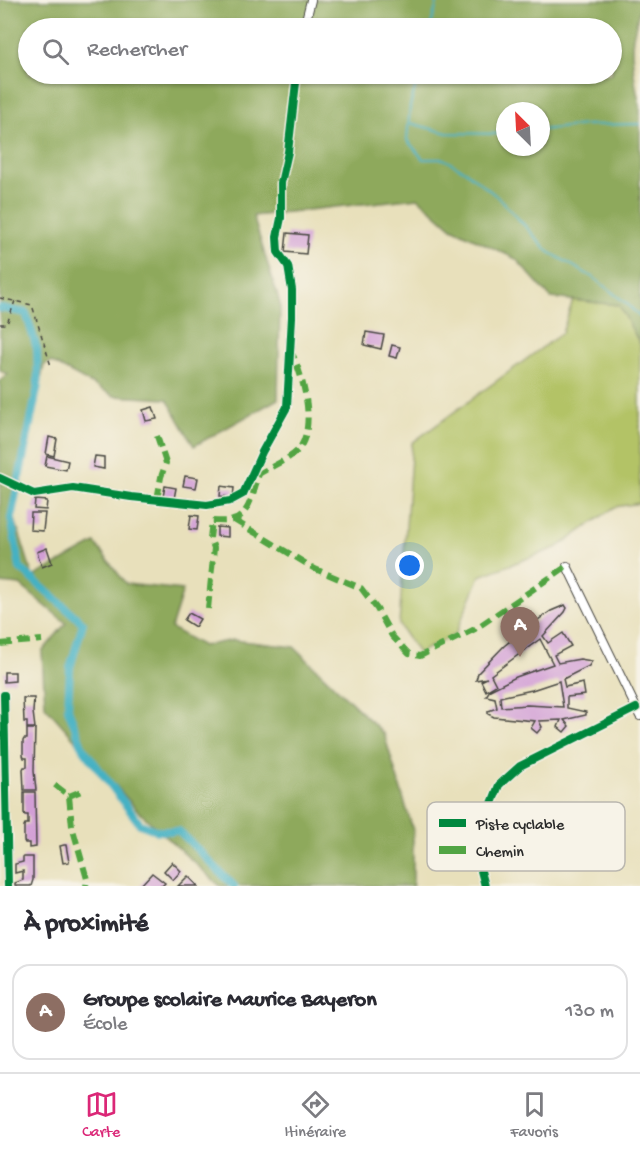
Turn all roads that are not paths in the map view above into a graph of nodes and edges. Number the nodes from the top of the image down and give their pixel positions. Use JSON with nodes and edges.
{"nodes":[{"id":1,"x":311,"y":0,"type":"edge"},
{"id":2,"x":306,"y":18,"type":"edge"},
{"id":3,"x":296,"y":84,"type":"edge"},
{"id":4,"x":0,"y":478,"type":"edge"},
{"id":5,"x":567,"y":566,"type":"dead end"},
{"id":6,"x":4,"y":695,"type":"dead end"},
{"id":7,"x":638,"y":712,"type":"edge"},
{"id":8,"x":492,"y":802,"type":"edge"},
{"id":9,"x":481,"y":871,"type":"edge"},
{"id":10,"x":8,"y":886,"type":"edge"},
{"id":11,"x":485,"y":886,"type":"edge"}],
"edges":[{"from":1,"to":2,"type":"street"},
{"from":3,"to":4,"type":"street"},
{"from":5,"to":7,"type":"street"},
{"from":6,"to":10,"type":"street"},
{"from":7,"to":8,"type":"street"},
{"from":9,"to":11,"type":"street"}]}
